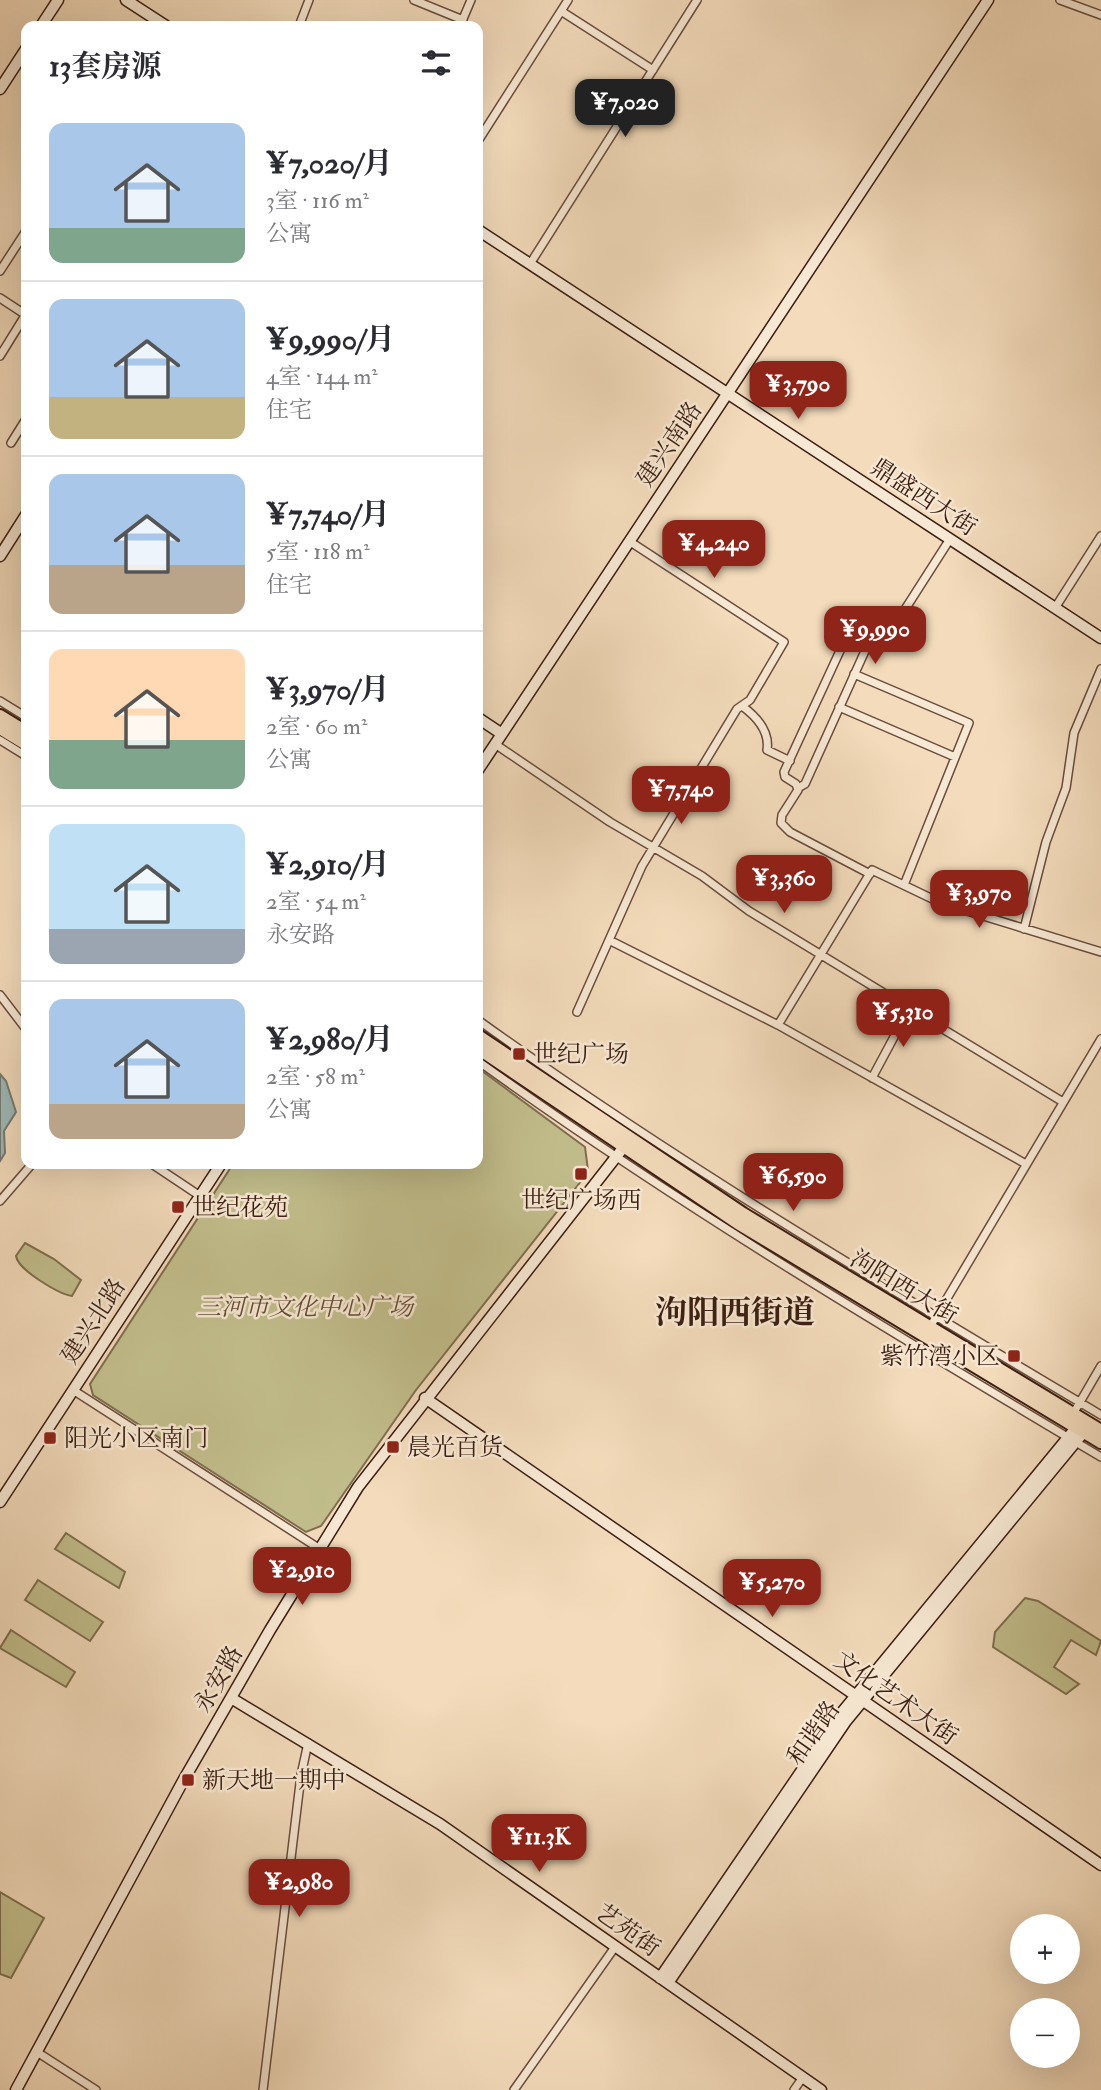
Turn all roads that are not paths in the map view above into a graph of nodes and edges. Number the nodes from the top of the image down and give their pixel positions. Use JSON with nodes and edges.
{"nodes":[{"id":1,"x":58,"y":0,"type":"edge"},
{"id":2,"x":126,"y":0,"type":"edge"},
{"id":3,"x":309,"y":0,"type":"edge"},
{"id":4,"x":414,"y":0,"type":"edge"},
{"id":5,"x":471,"y":0,"type":"edge"},
{"id":6,"x":568,"y":0,"type":"edge"},
{"id":7,"x":697,"y":0,"type":"edge"},
{"id":8,"x":988,"y":0,"type":"edge"},
{"id":9,"x":1060,"y":0,"type":"edge"},
{"id":10,"x":561,"y":11,"type":"junction"},
{"id":11,"x":1101,"y":15,"type":"edge"},
{"id":12,"x":44,"y":21,"type":"edge"},
{"id":13,"x":157,"y":21,"type":"edge"},
{"id":14,"x":301,"y":21,"type":"edge"},
{"id":15,"x":457,"y":21,"type":"edge"},
{"id":16,"x":462,"y":21,"type":"edge"},
{"id":17,"x":21,"y":57,"type":"edge"},
{"id":18,"x":653,"y":69,"type":"junction"},
{"id":19,"x":0,"y":89,"type":"edge"},
{"id":20,"x":483,"y":133,"type":"edge"},
{"id":21,"x":483,"y":233,"type":"edge"},
{"id":22,"x":21,"y":239,"type":"edge"},
{"id":23,"x":530,"y":264,"type":"junction"},
{"id":24,"x":0,"y":271,"type":"edge"},
{"id":25,"x":0,"y":299,"type":"edge"},
{"id":26,"x":21,"y":311,"type":"edge"},
{"id":27,"x":21,"y":322,"type":"edge"},
{"id":28,"x":0,"y":356,"type":"edge"},
{"id":29,"x":728,"y":394,"type":"junction"},
{"id":30,"x":21,"y":427,"type":"edge"},
{"id":31,"x":11,"y":443,"type":"dead end"},
{"id":32,"x":21,"y":523,"type":"edge"},
{"id":33,"x":1101,"y":537,"type":"edge"},
{"id":34,"x":950,"y":540,"type":"junction"},
{"id":35,"x":629,"y":541,"type":"junction"},
{"id":36,"x":0,"y":556,"type":"edge"},
{"id":37,"x":1055,"y":608,"type":"junction"},
{"id":38,"x":857,"y":614,"type":"dead end"},
{"id":39,"x":1101,"y":638,"type":"edge"},
{"id":40,"x":1101,"y":669,"type":"edge"},
{"id":41,"x":854,"y":674,"type":"junction"},
{"id":42,"x":0,"y":701,"type":"edge"},
{"id":43,"x":742,"y":706,"type":"junction"},
{"id":44,"x":839,"y":707,"type":"junction"},
{"id":45,"x":21,"y":714,"type":"edge"},
{"id":46,"x":0,"y":716,"type":"edge"},
{"id":47,"x":483,"y":722,"type":"edge"},
{"id":48,"x":0,"y":728,"type":"edge"},
{"id":49,"x":21,"y":729,"type":"edge"},
{"id":50,"x":502,"y":734,"type":"junction"},
{"id":51,"x":0,"y":740,"type":"edge"},
{"id":52,"x":21,"y":741,"type":"edge"},
{"id":53,"x":495,"y":744,"type":"junction"},
{"id":54,"x":21,"y":753,"type":"edge"},
{"id":55,"x":955,"y":757,"type":"junction"},
{"id":56,"x":790,"y":761,"type":"junction"},
{"id":57,"x":483,"y":762,"type":"edge"},
{"id":58,"x":798,"y":788,"type":"junction"},
{"id":59,"x":652,"y":847,"type":"junction"},
{"id":60,"x":870,"y":874,"type":"junction"},
{"id":61,"x":904,"y":885,"type":"junction"},
{"id":62,"x":1024,"y":929,"type":"junction"},
{"id":63,"x":611,"y":941,"type":"junction"},
{"id":64,"x":1101,"y":952,"type":"edge"},
{"id":65,"x":824,"y":954,"type":"junction"},
{"id":66,"x":0,"y":995,"type":"edge"},
{"id":67,"x":910,"y":1007,"type":"junction"},
{"id":68,"x":577,"y":1012,"type":"dead end"},
{"id":69,"x":21,"y":1022,"type":"edge"},
{"id":70,"x":483,"y":1023,"type":"edge"},
{"id":71,"x":778,"y":1025,"type":"junction"},
{"id":72,"x":483,"y":1039,"type":"edge"},
{"id":73,"x":1101,"y":1039,"type":"edge"},
{"id":74,"x":483,"y":1052,"type":"edge"},
{"id":75,"x":483,"y":1064,"type":"edge"},
{"id":76,"x":872,"y":1077,"type":"junction"},
{"id":77,"x":1063,"y":1102,"type":"junction"},
{"id":78,"x":619,"y":1153,"type":"junction"},
{"id":79,"x":1026,"y":1164,"type":"junction"},
{"id":80,"x":28,"y":1169,"type":"edge"},
{"id":81,"x":160,"y":1169,"type":"edge"},
{"id":82,"x":218,"y":1169,"type":"edge"},
{"id":83,"x":200,"y":1196,"type":"junction"},
{"id":84,"x":0,"y":1201,"type":"edge"},
{"id":85,"x":933,"y":1322,"type":"junction"},
{"id":86,"x":1101,"y":1366,"type":"edge"},
{"id":87,"x":73,"y":1390,"type":"junction"},
{"id":88,"x":425,"y":1398,"type":"junction"},
{"id":89,"x":1101,"y":1415,"type":"edge"},
{"id":90,"x":1081,"y":1425,"type":"edge"},
{"id":91,"x":1101,"y":1443,"type":"edge"},
{"id":92,"x":1101,"y":1457,"type":"edge"},
{"id":93,"x":0,"y":1502,"type":"edge"},
{"id":94,"x":320,"y":1549,"type":"junction"},
{"id":95,"x":231,"y":1698,"type":"junction"},
{"id":96,"x":859,"y":1698,"type":"junction"},
{"id":97,"x":308,"y":1743,"type":"junction"},
{"id":98,"x":1101,"y":1866,"type":"edge"},
{"id":99,"x":615,"y":1947,"type":"junction"},
{"id":100,"x":664,"y":1981,"type":"junction"},
{"id":101,"x":37,"y":2052,"type":"junction"},
{"id":102,"x":803,"y":2077,"type":"junction"},
{"id":103,"x":16,"y":2090,"type":"edge"},
{"id":104,"x":96,"y":2090,"type":"edge"},
{"id":105,"x":263,"y":2090,"type":"edge"},
{"id":106,"x":514,"y":2090,"type":"edge"},
{"id":107,"x":794,"y":2090,"type":"edge"},
{"id":108,"x":821,"y":2090,"type":"edge"}],
"edges":[{"from":1,"to":12,"type":"street"},
{"from":2,"to":13,"type":"street"},
{"from":3,"to":14,"type":"street"},
{"from":4,"to":15,"type":"street"},
{"from":5,"to":16,"type":"street"},
{"from":6,"to":10,"type":"street"},
{"from":7,"to":18,"type":"street"},
{"from":8,"to":29,"type":"street","name":"建兴南路"},
{"from":9,"to":11,"type":"street"},
{"from":10,"to":18,"type":"street"},
{"from":10,"to":20,"type":"street"},
{"from":17,"to":19,"type":"street"},
{"from":18,"to":23,"type":"street"},
{"from":21,"to":23,"type":"street","name":"鼎盛西大街"},
{"from":22,"to":24,"type":"street"},
{"from":23,"to":29,"type":"street","name":"鼎盛西大街"},
{"from":25,"to":26,"type":"street"},
{"from":27,"to":28,"type":"street"},
{"from":29,"to":34,"type":"street","name":"鼎盛西大街"},
{"from":29,"to":35,"type":"street","name":"建兴南路"},
{"from":30,"to":31,"type":"street"},
{"from":32,"to":36,"type":"street"},
{"from":33,"to":37,"type":"street"},
{"from":34,"to":37,"type":"street","name":"鼎盛西大街"},
{"from":34,"to":41,"type":"street"},
{"from":35,"to":43,"type":"street"},
{"from":35,"to":50,"type":"street","name":"建兴南路"},
{"from":37,"to":39,"type":"street","name":"鼎盛西大街"},
{"from":38,"to":56,"type":"street"},
{"from":40,"to":62,"type":"street"},
{"from":41,"to":44,"type":"street"},
{"from":41,"to":55,"type":"street"},
{"from":42,"to":45,"type":"street"},
{"from":43,"to":56,"type":"street"},
{"from":43,"to":59,"type":"street"},
{"from":44,"to":55,"type":"street"},
{"from":44,"to":58,"type":"street"},
{"from":46,"to":49,"type":"highway"},
{"from":47,"to":50,"type":"street"},
{"from":48,"to":52,"type":"highway"},
{"from":50,"to":53,"type":"street","name":"建兴南路"},
{"from":51,"to":54,"type":"street"},
{"from":53,"to":57,"type":"street","name":"建兴南路"},
{"from":53,"to":59,"type":"street"},
{"from":55,"to":61,"type":"street"},
{"from":56,"to":58,"type":"street"},
{"from":58,"to":60,"type":"street"},
{"from":59,"to":63,"type":"street"},
{"from":59,"to":65,"type":"street"},
{"from":60,"to":61,"type":"street"},
{"from":60,"to":65,"type":"street"},
{"from":61,"to":62,"type":"street"},
{"from":62,"to":64,"type":"street"},
{"from":63,"to":68,"type":"street"},
{"from":63,"to":71,"type":"street"},
{"from":65,"to":67,"type":"street"},
{"from":65,"to":71,"type":"street"},
{"from":66,"to":69,"type":"street"},
{"from":67,"to":76,"type":"street"},
{"from":67,"to":77,"type":"street"},
{"from":70,"to":85,"type":"street"},
{"from":71,"to":76,"type":"street"},
{"from":72,"to":85,"type":"highway","name":"泃阳西大街"},
{"from":73,"to":77,"type":"street"},
{"from":74,"to":78,"type":"highway","name":"泃阳西大街"},
{"from":75,"to":78,"type":"street"},
{"from":76,"to":79,"type":"street"},
{"from":77,"to":79,"type":"street"},
{"from":78,"to":88,"type":"street","name":"永安路"},
{"from":78,"to":90,"type":"highway","name":"泃阳西大街"},
{"from":79,"to":85,"type":"street"},
{"from":80,"to":84,"type":"street"},
{"from":81,"to":83,"type":"street"},
{"from":82,"to":83,"type":"street","name":"建兴北路"},
{"from":83,"to":87,"type":"street","name":"建兴北路"},
{"from":85,"to":90,"type":"highway","name":"泃阳西大街"},
{"from":86,"to":90,"type":"street"},
{"from":87,"to":93,"type":"street","name":"建兴北路"},
{"from":87,"to":94,"type":"street"},
{"from":88,"to":94,"type":"street","name":"永安路"},
{"from":88,"to":96,"type":"street","name":"文化艺术大街"},
{"from":89,"to":90,"type":"street"},
{"from":90,"to":91,"type":"highway","name":"泃阳西大街"},
{"from":90,"to":92,"type":"street"},
{"from":90,"to":96,"type":"street","name":"和谐路"},
{"from":94,"to":95,"type":"street","name":"永安路"},
{"from":95,"to":97,"type":"street","name":"艺苑街"},
{"from":95,"to":101,"type":"street","name":"永安路"},
{"from":96,"to":98,"type":"street","name":"文化艺术大街"},
{"from":96,"to":100,"type":"street","name":"和谐路"},
{"from":97,"to":99,"type":"street","name":"艺苑街"},
{"from":97,"to":105,"type":"street"},
{"from":99,"to":100,"type":"street","name":"艺苑街"},
{"from":99,"to":106,"type":"street"},
{"from":100,"to":102,"type":"street","name":"艺苑街"},
{"from":101,"to":103,"type":"street","name":"永安路"},
{"from":101,"to":104,"type":"street"},
{"from":102,"to":107,"type":"street"},
{"from":102,"to":108,"type":"street","name":"艺苑街"}]}
